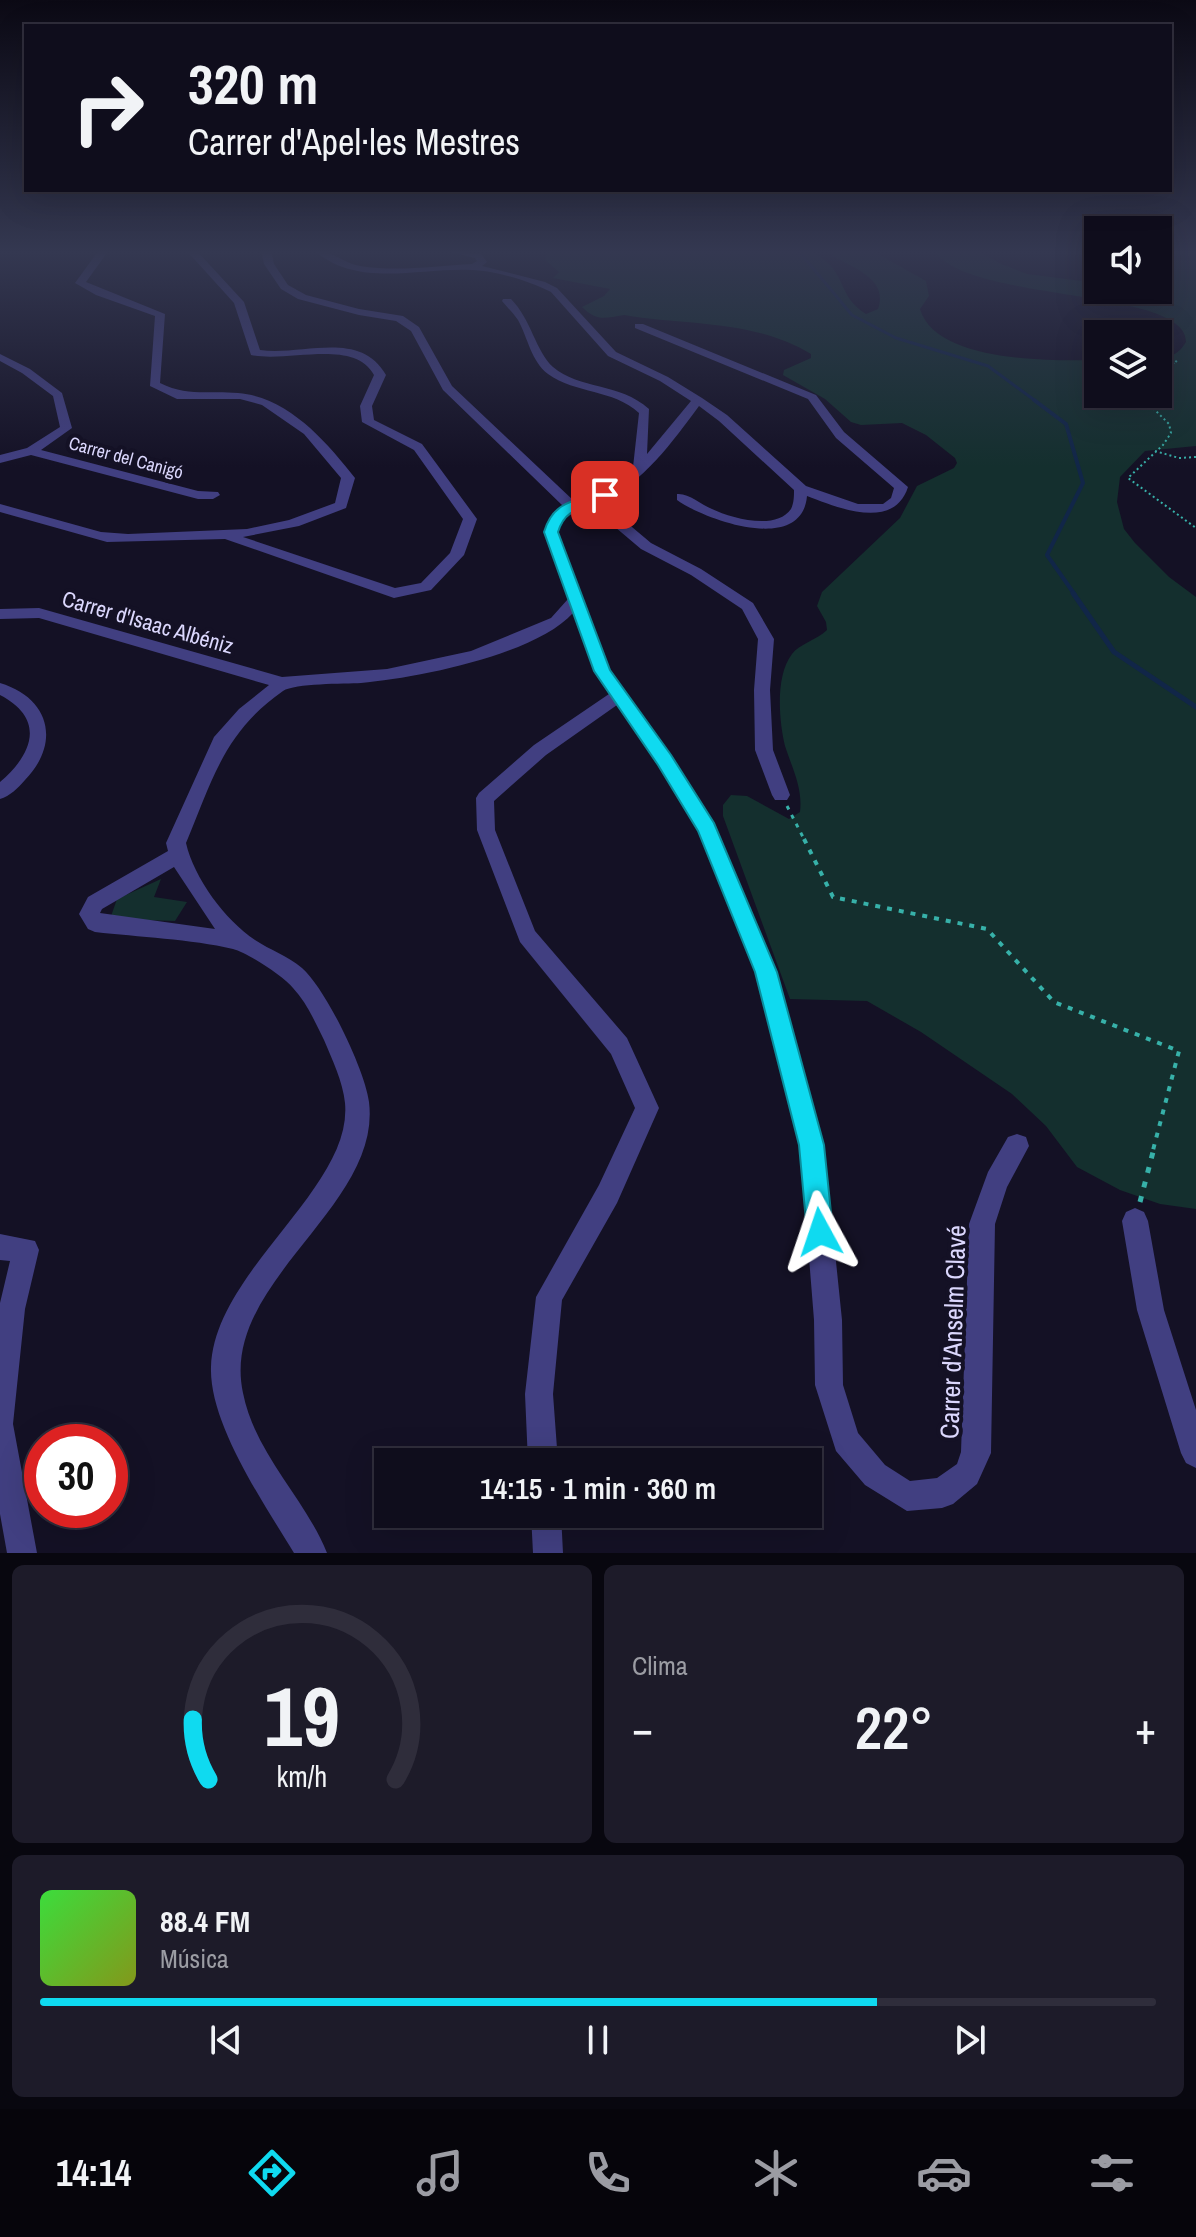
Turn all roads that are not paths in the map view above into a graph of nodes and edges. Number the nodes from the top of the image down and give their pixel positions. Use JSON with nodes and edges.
{"nodes":[{"id":1,"x":159,"y":322,"type":"edge"},
{"id":2,"x":245,"y":322,"type":"edge"},
{"id":3,"x":406,"y":322,"type":"edge"},
{"id":4,"x":525,"y":322,"type":"edge"},
{"id":5,"x":583,"y":322,"type":"edge"},
{"id":6,"x":639,"y":326,"type":"dead end"},
{"id":7,"x":0,"y":357,"type":"edge"},
{"id":8,"x":698,"y":400,"type":"junction"},
{"id":9,"x":31,"y":451,"type":"junction"},
{"id":10,"x":0,"y":459,"type":"edge"},
{"id":11,"x":639,"y":469,"type":"junction"},
{"id":12,"x":801,"y":489,"type":"junction"},
{"id":13,"x":213,"y":495,"type":"dead end"},
{"id":14,"x":682,"y":497,"type":"dead end"},
{"id":15,"x":581,"y":503,"type":"junction"},
{"id":16,"x":0,"y":508,"type":"edge"},
{"id":17,"x":229,"y":537,"type":"junction"},
{"id":18,"x":577,"y":599,"type":"junction"},
{"id":19,"x":0,"y":614,"type":"edge"},
{"id":20,"x":282,"y":683,"type":"junction"},
{"id":21,"x":0,"y":689,"type":"edge"},
{"id":22,"x":619,"y":695,"type":"junction"},
{"id":23,"x":0,"y":792,"type":"edge"},
{"id":24,"x":781,"y":795,"type":"road end"},
{"id":25,"x":177,"y":856,"type":"junction"},
{"id":26,"x":241,"y":941,"type":"junction"},
{"id":27,"x":1017,"y":1146,"type":"dead end"},
{"id":28,"x":1135,"y":1221,"type":"road end"},
{"id":29,"x":0,"y":1247,"type":"edge"},
{"id":30,"x":0,"y":1425,"type":"edge"},
{"id":31,"x":542,"y":1448,"type":"edge"},
{"id":32,"x":1196,"y":1453,"type":"edge"},
{"id":33,"x":547,"y":1528,"type":"edge"},
{"id":34,"x":22,"y":1553,"type":"edge"},
{"id":35,"x":312,"y":1553,"type":"edge"},
{"id":36,"x":548,"y":1553,"type":"edge"}],
"edges":[{"from":1,"to":17,"type":"street"},
{"from":2,"to":17,"type":"street"},
{"from":3,"to":15,"type":"street"},
{"from":4,"to":11,"type":"street"},
{"from":5,"to":8,"type":"street"},
{"from":6,"to":12,"type":"street"},
{"from":7,"to":9,"type":"street"},
{"from":8,"to":11,"type":"street"},
{"from":8,"to":12,"type":"street"},
{"from":9,"to":10,"type":"street"},
{"from":9,"to":13,"type":"street","name":"Carrer del Canigó"},
{"from":11,"to":15,"type":"street"},
{"from":12,"to":14,"type":"street"},
{"from":15,"to":18,"type":"street","name":"Carrer d'Anselm Clavé"},
{"from":15,"to":24,"type":"street"},
{"from":16,"to":17,"type":"street"},
{"from":18,"to":20,"type":"street"},
{"from":18,"to":22,"type":"street","name":"Carrer d'Anselm Clavé"},
{"from":19,"to":20,"type":"street","name":"Carrer d'Isaac Albéniz"},
{"from":20,"to":25,"type":"street"},
{"from":21,"to":23,"type":"street"},
{"from":22,"to":27,"type":"street","name":"Carrer d'Anselm Clavé"},
{"from":22,"to":31,"type":"street"},
{"from":25,"to":26,"type":"street"},
{"from":25,"to":26,"type":"street"},
{"from":26,"to":35,"type":"street"},
{"from":28,"to":32,"type":"street"},
{"from":29,"to":30,"type":"street"},
{"from":30,"to":34,"type":"street"},
{"from":33,"to":36,"type":"street"}]}
